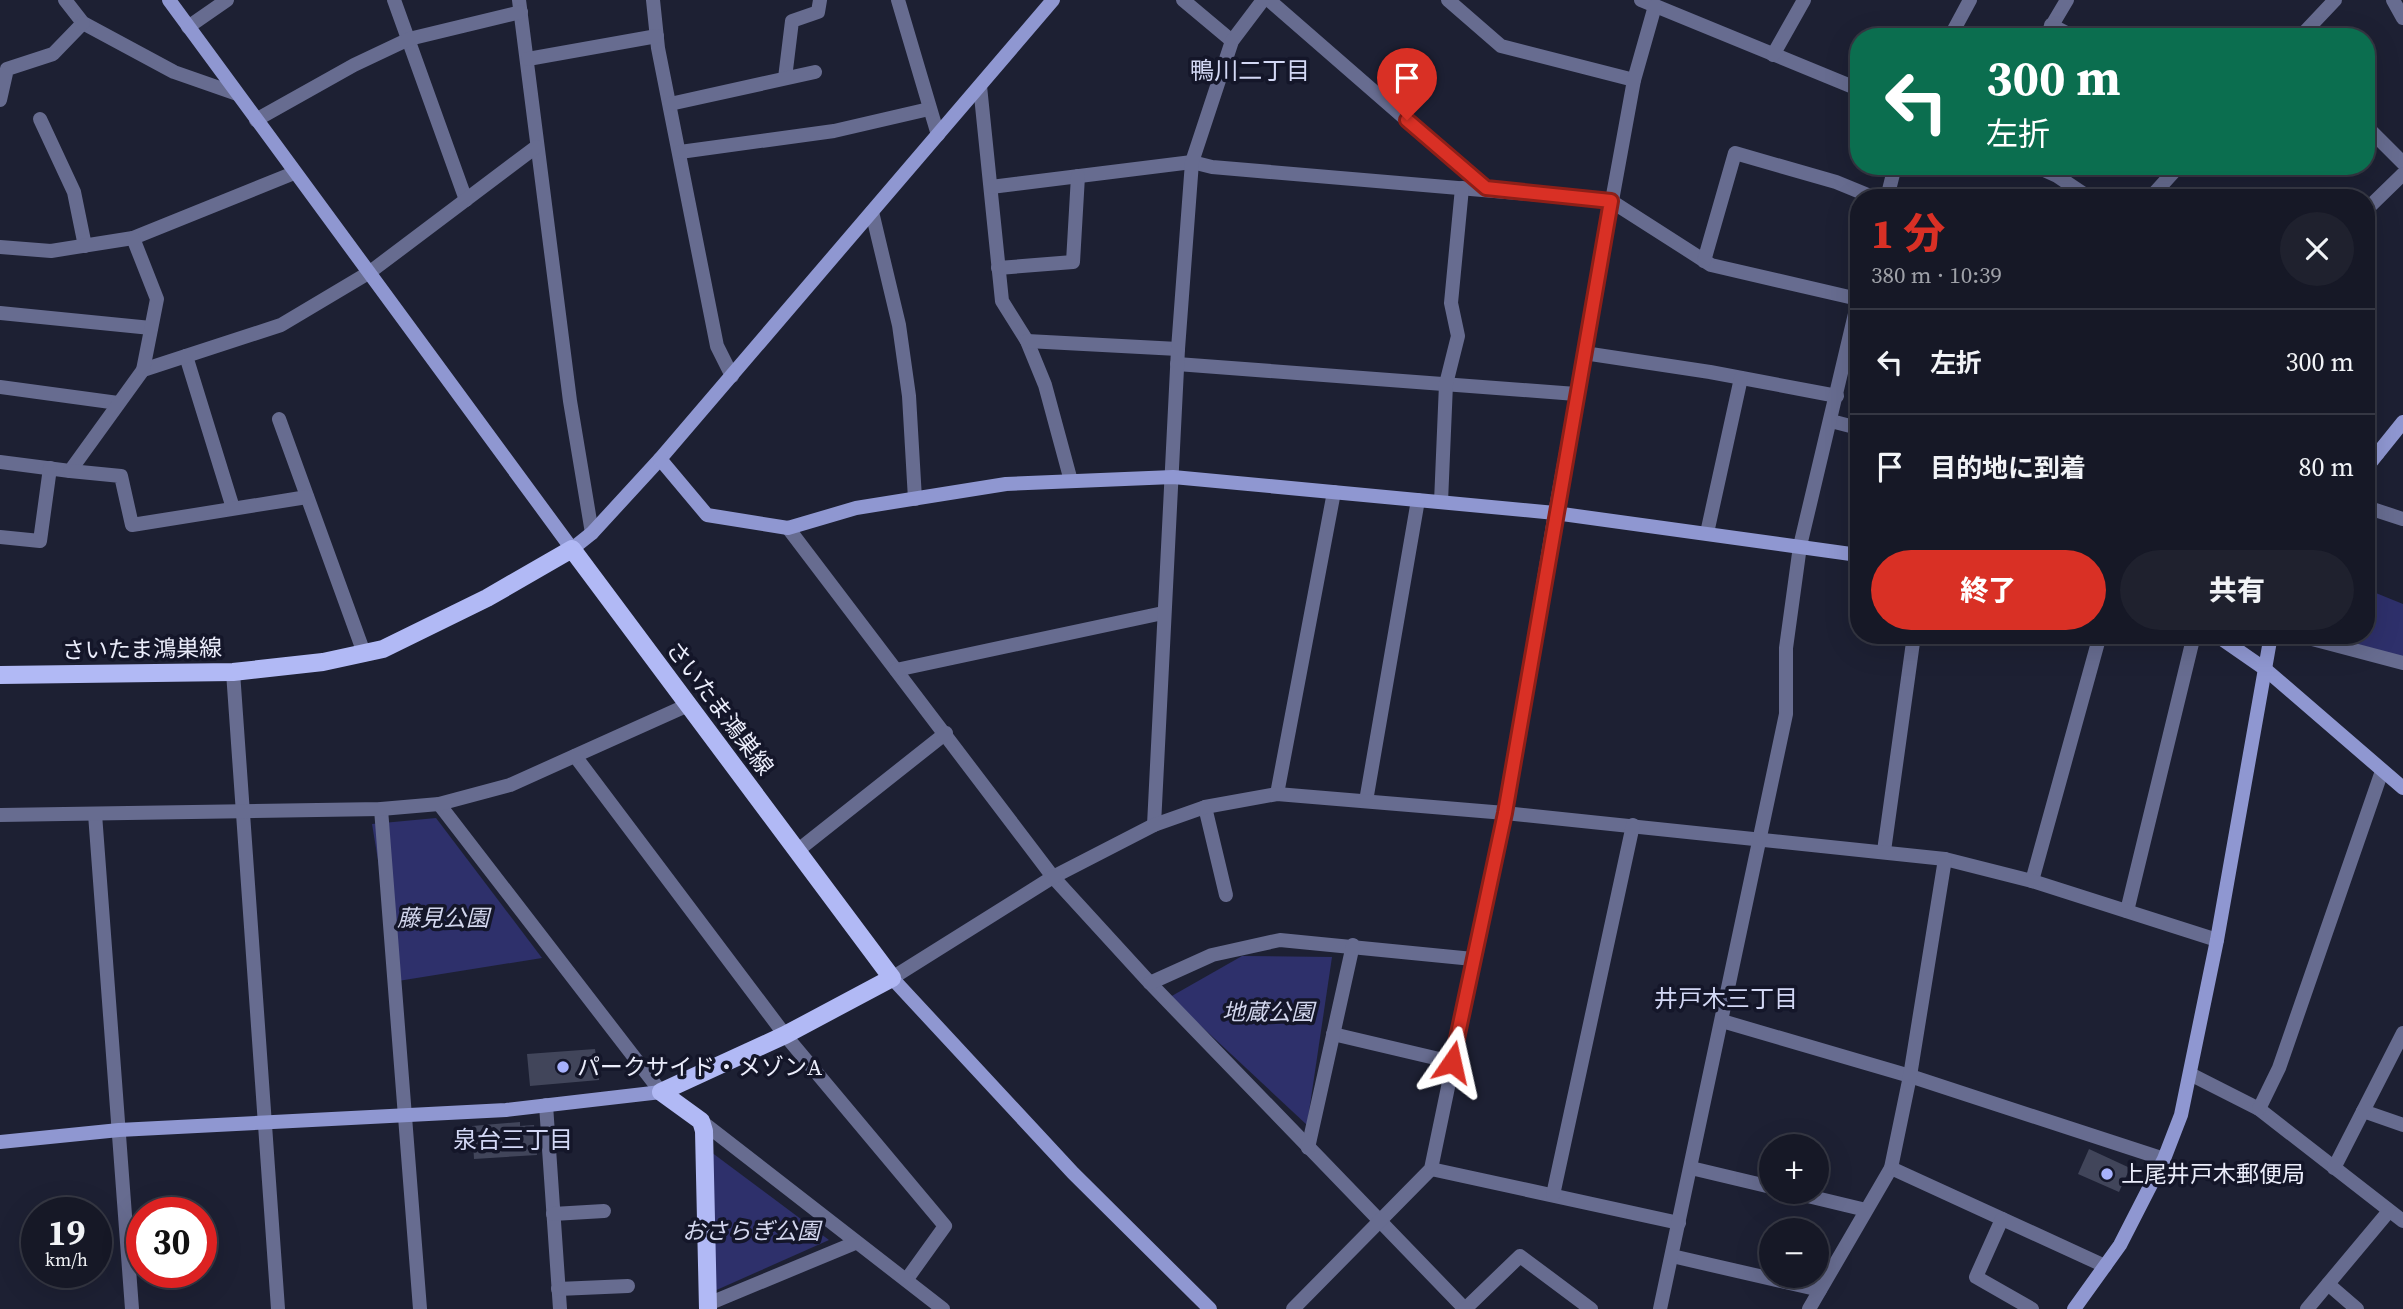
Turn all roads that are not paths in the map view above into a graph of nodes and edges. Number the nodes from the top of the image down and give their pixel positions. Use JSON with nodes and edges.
{"nodes":[{"id":1,"x":65,"y":0,"type":"edge"},
{"id":2,"x":169,"y":0,"type":"edge"},
{"id":3,"x":227,"y":0,"type":"edge"},
{"id":4,"x":394,"y":0,"type":"edge"},
{"id":5,"x":653,"y":0,"type":"edge"},
{"id":6,"x":820,"y":0,"type":"edge"},
{"id":7,"x":898,"y":0,"type":"edge"},
{"id":8,"x":1053,"y":0,"type":"edge"},
{"id":9,"x":1183,"y":0,"type":"edge"},
{"id":10,"x":1263,"y":0,"type":"edge"},
{"id":11,"x":1269,"y":0,"type":"edge"},
{"id":12,"x":1448,"y":0,"type":"edge"},
{"id":13,"x":1804,"y":0,"type":"edge"},
{"id":14,"x":1970,"y":0,"type":"edge"},
{"id":15,"x":2067,"y":0,"type":"edge"},
{"id":16,"x":2335,"y":0,"type":"edge"},
{"id":17,"x":2393,"y":0,"type":"edge"},
{"id":18,"x":1648,"y":3,"type":"edge"},
{"id":19,"x":520,"y":6,"type":"edge"},
{"id":20,"x":2403,"y":18,"type":"edge"},
{"id":21,"x":83,"y":23,"type":"junction"},
{"id":22,"x":188,"y":27,"type":"junction"},
{"id":23,"x":1955,"y":28,"type":"edge"},
{"id":24,"x":2050,"y":28,"type":"edge"},
{"id":25,"x":2309,"y":28,"type":"edge"},
{"id":26,"x":657,"y":36,"type":"junction"},
{"id":27,"x":409,"y":39,"type":"junction"},
{"id":28,"x":1232,"y":41,"type":"junction"},
{"id":29,"x":1773,"y":55,"type":"junction"},
{"id":30,"x":528,"y":59,"type":"junction"},
{"id":31,"x":3,"y":70,"type":"edge"},
{"id":32,"x":815,"y":72,"type":"dead end"},
{"id":33,"x":785,"y":78,"type":"junction"},
{"id":34,"x":1633,"y":80,"type":"junction"},
{"id":35,"x":980,"y":86,"type":"junction"},
{"id":36,"x":1850,"y":86,"type":"edge"},
{"id":37,"x":237,"y":94,"type":"junction"},
{"id":38,"x":0,"y":100,"type":"edge"},
{"id":39,"x":670,"y":104,"type":"junction"},
{"id":40,"x":929,"y":109,"type":"junction"},
{"id":41,"x":40,"y":119,"type":"dead end"},
{"id":42,"x":256,"y":120,"type":"junction"},
{"id":43,"x":938,"y":135,"type":"junction"},
{"id":44,"x":2375,"y":136,"type":"edge"},
{"id":45,"x":536,"y":147,"type":"junction"},
{"id":46,"x":680,"y":152,"type":"junction"},
{"id":47,"x":1192,"y":162,"type":"junction"},
{"id":48,"x":2403,"y":163,"type":"edge"},
{"id":49,"x":294,"y":173,"type":"junction"},
{"id":50,"x":2403,"y":174,"type":"edge"},
{"id":51,"x":2064,"y":175,"type":"edge"},
{"id":52,"x":2171,"y":175,"type":"edge"},
{"id":53,"x":1078,"y":176,"type":"junction"},
{"id":54,"x":991,"y":187,"type":"junction"},
{"id":55,"x":1462,"y":188,"type":"junction"},
{"id":56,"x":1486,"y":188,"type":"junction"},
{"id":57,"x":1852,"y":189,"type":"edge"},
{"id":58,"x":2080,"y":189,"type":"edge"},
{"id":59,"x":2158,"y":189,"type":"edge"},
{"id":60,"x":466,"y":200,"type":"junction"},
{"id":61,"x":1611,"y":201,"type":"junction"},
{"id":62,"x":2375,"y":201,"type":"edge"},
{"id":63,"x":872,"y":212,"type":"junction"},
{"id":64,"x":133,"y":239,"type":"junction"},
{"id":65,"x":85,"y":246,"type":"junction"},
{"id":66,"x":0,"y":247,"type":"edge"},
{"id":67,"x":1704,"y":261,"type":"junction"},
{"id":68,"x":999,"y":268,"type":"junction"},
{"id":69,"x":370,"y":272,"type":"junction"},
{"id":70,"x":1850,"y":298,"type":"edge"},
{"id":71,"x":0,"y":313,"type":"edge"},
{"id":72,"x":151,"y":328,"type":"junction"},
{"id":73,"x":1850,"y":337,"type":"edge"},
{"id":74,"x":1027,"y":341,"type":"junction"},
{"id":75,"x":1584,"y":353,"type":"junction"},
{"id":76,"x":186,"y":356,"type":"junction"},
{"id":77,"x":1177,"y":357,"type":"junction"},
{"id":78,"x":143,"y":370,"type":"junction"},
{"id":79,"x":732,"y":376,"type":"junction"},
{"id":80,"x":1741,"y":378,"type":"junction"},
{"id":81,"x":1446,"y":384,"type":"junction"},
{"id":82,"x":0,"y":387,"type":"edge"},
{"id":83,"x":1576,"y":394,"type":"junction"},
{"id":84,"x":1837,"y":396,"type":"junction"},
{"id":85,"x":118,"y":403,"type":"junction"},
{"id":86,"x":279,"y":419,"type":"dead end"},
{"id":87,"x":1830,"y":421,"type":"junction"},
{"id":88,"x":2403,"y":422,"type":"edge"},
{"id":89,"x":1850,"y":426,"type":"edge"},
{"id":90,"x":2375,"y":446,"type":"edge"},
{"id":91,"x":660,"y":460,"type":"junction"},
{"id":92,"x":0,"y":462,"type":"edge"},
{"id":93,"x":50,"y":468,"type":"junction"},
{"id":94,"x":71,"y":471,"type":"junction"},
{"id":95,"x":1173,"y":477,"type":"junction"},
{"id":96,"x":1071,"y":481,"type":"junction"},
{"id":97,"x":1335,"y":492,"type":"junction"},
{"id":98,"x":307,"y":498,"type":"junction"},
{"id":99,"x":915,"y":499,"type":"junction"},
{"id":100,"x":1418,"y":500,"type":"junction"},
{"id":101,"x":1441,"y":502,"type":"junction"},
{"id":102,"x":233,"y":508,"type":"junction"},
{"id":103,"x":2375,"y":510,"type":"edge"},
{"id":104,"x":1555,"y":513,"type":"junction"},
{"id":105,"x":2403,"y":519,"type":"edge"},
{"id":106,"x":788,"y":528,"type":"junction"},
{"id":107,"x":592,"y":533,"type":"junction"},
{"id":108,"x":1707,"y":533,"type":"junction"},
{"id":109,"x":0,"y":537,"type":"edge"},
{"id":110,"x":1800,"y":546,"type":"junction"},
{"id":111,"x":572,"y":549,"type":"junction"},
{"id":112,"x":1850,"y":554,"type":"edge"},
{"id":113,"x":1163,"y":613,"type":"junction"},
{"id":114,"x":1913,"y":644,"type":"edge"},
{"id":115,"x":2097,"y":644,"type":"edge"},
{"id":116,"x":2192,"y":644,"type":"edge"},
{"id":117,"x":2232,"y":644,"type":"edge"},
{"id":118,"x":2269,"y":644,"type":"edge"},
{"id":119,"x":2331,"y":644,"type":"edge"},
{"id":120,"x":364,"y":653,"type":"junction"},
{"id":121,"x":2403,"y":663,"type":"edge"},
{"id":122,"x":2265,"y":669,"type":"junction"},
{"id":123,"x":896,"y":670,"type":"junction"},
{"id":124,"x":233,"y":672,"type":"junction"},
{"id":125,"x":0,"y":675,"type":"edge"},
{"id":126,"x":688,"y":705,"type":"junction"},
{"id":127,"x":946,"y":733,"type":"junction"},
{"id":128,"x":575,"y":756,"type":"junction"},
{"id":129,"x":2382,"y":771,"type":"junction"},
{"id":130,"x":2403,"y":788,"type":"edge"},
{"id":131,"x":1277,"y":794,"type":"junction"},
{"id":132,"x":1366,"y":801,"type":"junction"},
{"id":133,"x":439,"y":804,"type":"junction"},
{"id":134,"x":1205,"y":807,"type":"junction"},
{"id":135,"x":381,"y":809,"type":"junction"},
{"id":136,"x":241,"y":811,"type":"junction"},
{"id":137,"x":1505,"y":813,"type":"junction"},
{"id":138,"x":95,"y":814,"type":"junction"},
{"id":139,"x":0,"y":815,"type":"edge"},
{"id":140,"x":1154,"y":825,"type":"junction"},
{"id":141,"x":1633,"y":825,"type":"junction"},
{"id":142,"x":1761,"y":838,"type":"junction"},
{"id":143,"x":797,"y":851,"type":"junction"},
{"id":144,"x":1884,"y":851,"type":"junction"},
{"id":145,"x":1945,"y":859,"type":"junction"},
{"id":146,"x":1053,"y":877,"type":"junction"},
{"id":147,"x":2032,"y":881,"type":"junction"},
{"id":148,"x":1226,"y":895,"type":"dead end"},
{"id":149,"x":2127,"y":911,"type":"junction"},
{"id":150,"x":2217,"y":940,"type":"junction"},
{"id":151,"x":1353,"y":945,"type":"junction"},
{"id":152,"x":1473,"y":959,"type":"junction"},
{"id":153,"x":892,"y":978,"type":"junction"},
{"id":154,"x":1150,"y":983,"type":"junction"},
{"id":155,"x":1722,"y":1021,"type":"junction"},
{"id":156,"x":2403,"y":1033,"type":"edge"},
{"id":157,"x":1333,"y":1034,"type":"junction"},
{"id":158,"x":785,"y":1035,"type":"junction"},
{"id":159,"x":1452,"y":1062,"type":"junction"},
{"id":160,"x":2190,"y":1074,"type":"junction"},
{"id":161,"x":1910,"y":1076,"type":"junction"},
{"id":162,"x":661,"y":1092,"type":"junction"},
{"id":163,"x":546,"y":1105,"type":"junction"},
{"id":164,"x":2259,"y":1109,"type":"junction"},
{"id":165,"x":2363,"y":1111,"type":"junction"},
{"id":166,"x":407,"y":1114,"type":"junction"},
{"id":167,"x":701,"y":1121,"type":"junction"},
{"id":168,"x":264,"y":1122,"type":"junction"},
{"id":169,"x":2403,"y":1125,"type":"edge"},
{"id":170,"x":119,"y":1130,"type":"junction"},
{"id":171,"x":0,"y":1142,"type":"edge"},
{"id":172,"x":1308,"y":1148,"type":"junction"},
{"id":173,"x":2164,"y":1159,"type":"junction"},
{"id":174,"x":1690,"y":1168,"type":"junction"},
{"id":175,"x":1891,"y":1168,"type":"junction"},
{"id":176,"x":2334,"y":1168,"type":"junction"},
{"id":177,"x":1431,"y":1170,"type":"junction"},
{"id":178,"x":1759,"y":1184,"type":"edge"},
{"id":179,"x":1553,"y":1195,"type":"junction"},
{"id":180,"x":1829,"y":1201,"type":"edge"},
{"id":181,"x":1866,"y":1210,"type":"junction"},
{"id":182,"x":604,"y":1211,"type":"dead end"},
{"id":183,"x":2389,"y":1211,"type":"junction"},
{"id":184,"x":554,"y":1214,"type":"junction"},
{"id":185,"x":2002,"y":1219,"type":"junction"},
{"id":186,"x":1381,"y":1221,"type":"junction"},
{"id":187,"x":2403,"y":1221,"type":"edge"},
{"id":188,"x":1679,"y":1223,"type":"junction"},
{"id":189,"x":855,"y":1242,"type":"junction"},
{"id":190,"x":1672,"y":1256,"type":"junction"},
{"id":191,"x":2105,"y":1266,"type":"junction"},
{"id":192,"x":907,"y":1279,"type":"junction"},
{"id":193,"x":2328,"y":1284,"type":"junction"},
{"id":194,"x":628,"y":1286,"type":"dead end"},
{"id":195,"x":558,"y":1289,"type":"junction"},
{"id":196,"x":1820,"y":1290,"type":"junction"},
{"id":197,"x":708,"y":1307,"type":"edge"},
{"id":198,"x":132,"y":1309,"type":"edge"},
{"id":199,"x":278,"y":1309,"type":"edge"},
{"id":200,"x":420,"y":1309,"type":"edge"},
{"id":201,"x":560,"y":1309,"type":"edge"},
{"id":202,"x":943,"y":1309,"type":"edge"},
{"id":203,"x":1210,"y":1309,"type":"edge"},
{"id":204,"x":1293,"y":1309,"type":"edge"},
{"id":205,"x":1465,"y":1309,"type":"edge"},
{"id":206,"x":1591,"y":1309,"type":"edge"},
{"id":207,"x":1660,"y":1309,"type":"edge"},
{"id":208,"x":1809,"y":1309,"type":"edge"},
{"id":209,"x":2032,"y":1309,"type":"edge"},
{"id":210,"x":2074,"y":1309,"type":"edge"},
{"id":211,"x":2307,"y":1309,"type":"edge"},
{"id":212,"x":2357,"y":1309,"type":"edge"}],
"edges":[{"from":1,"to":21,"type":"street"},
{"from":2,"to":22,"type":"street"},
{"from":3,"to":22,"type":"street"},
{"from":4,"to":27,"type":"street"},
{"from":5,"to":26,"type":"street"},
{"from":6,"to":33,"type":"street"},
{"from":7,"to":40,"type":"street"},
{"from":8,"to":35,"type":"street"},
{"from":9,"to":28,"type":"street"},
{"from":10,"to":28,"type":"street"},
{"from":11,"to":56,"type":"street"},
{"from":12,"to":34,"type":"street"},
{"from":13,"to":29,"type":"street"},
{"from":14,"to":23,"type":"street"},
{"from":15,"to":24,"type":"street"},
{"from":16,"to":25,"type":"street"},
{"from":17,"to":20,"type":"street"},
{"from":18,"to":29,"type":"street"},
{"from":18,"to":34,"type":"street"},
{"from":19,"to":27,"type":"street"},
{"from":19,"to":30,"type":"street"},
{"from":21,"to":31,"type":"street"},
{"from":21,"to":37,"type":"street"},
{"from":22,"to":37,"type":"street"},
{"from":26,"to":30,"type":"street"},
{"from":26,"to":39,"type":"street"},
{"from":27,"to":42,"type":"street"},
{"from":27,"to":60,"type":"street"},
{"from":28,"to":47,"type":"street"},
{"from":29,"to":36,"type":"street"},
{"from":30,"to":45,"type":"street"},
{"from":31,"to":38,"type":"street"},
{"from":32,"to":33,"type":"street"},
{"from":33,"to":39,"type":"street"},
{"from":34,"to":61,"type":"street"},
{"from":35,"to":43,"type":"street"},
{"from":35,"to":54,"type":"street"},
{"from":37,"to":42,"type":"street"},
{"from":39,"to":46,"type":"street"},
{"from":40,"to":43,"type":"street"},
{"from":40,"to":46,"type":"street"},
{"from":41,"to":65,"type":"street"},
{"from":42,"to":49,"type":"street"},
{"from":43,"to":63,"type":"street"},
{"from":44,"to":48,"type":"street"},
{"from":45,"to":60,"type":"street"},
{"from":45,"to":107,"type":"street"},
{"from":46,"to":79,"type":"street"},
{"from":47,"to":53,"type":"street"},
{"from":47,"to":55,"type":"street"},
{"from":47,"to":77,"type":"street"},
{"from":49,"to":64,"type":"street"},
{"from":49,"to":69,"type":"street"},
{"from":50,"to":62,"type":"street"},
{"from":51,"to":58,"type":"street"},
{"from":52,"to":59,"type":"street"},
{"from":53,"to":54,"type":"street"},
{"from":53,"to":68,"type":"street"},
{"from":54,"to":68,"type":"street"},
{"from":55,"to":56,"type":"street"},
{"from":55,"to":81,"type":"street"},
{"from":56,"to":61,"type":"street"},
{"from":57,"to":67,"type":"street"},
{"from":60,"to":69,"type":"street"},
{"from":61,"to":67,"type":"street"},
{"from":61,"to":75,"type":"street"},
{"from":63,"to":79,"type":"street"},
{"from":63,"to":99,"type":"street"},
{"from":64,"to":65,"type":"street"},
{"from":64,"to":72,"type":"street"},
{"from":65,"to":66,"type":"street"},
{"from":67,"to":70,"type":"street"},
{"from":68,"to":74,"type":"street"},
{"from":69,"to":76,"type":"street"},
{"from":69,"to":111,"type":"street"},
{"from":71,"to":72,"type":"street"},
{"from":72,"to":78,"type":"street"},
{"from":73,"to":84,"type":"street"},
{"from":74,"to":77,"type":"street"},
{"from":74,"to":96,"type":"street"},
{"from":75,"to":80,"type":"street"},
{"from":75,"to":83,"type":"street"},
{"from":76,"to":78,"type":"street"},
{"from":76,"to":102,"type":"street"},
{"from":77,"to":81,"type":"street"},
{"from":77,"to":95,"type":"street"},
{"from":78,"to":85,"type":"street"},
{"from":79,"to":91,"type":"street"},
{"from":80,"to":84,"type":"street"},
{"from":80,"to":108,"type":"street"},
{"from":81,"to":83,"type":"street"},
{"from":81,"to":101,"type":"street"},
{"from":82,"to":85,"type":"street"},
{"from":83,"to":104,"type":"street"},
{"from":84,"to":87,"type":"street"},
{"from":85,"to":94,"type":"street"},
{"from":86,"to":98,"type":"street"},
{"from":87,"to":89,"type":"street"},
{"from":87,"to":110,"type":"street"},
{"from":88,"to":90,"type":"street"},
{"from":91,"to":106,"type":"street"},
{"from":91,"to":107,"type":"street"},
{"from":92,"to":93,"type":"street"},
{"from":93,"to":94,"type":"street"},
{"from":93,"to":109,"type":"street"},
{"from":94,"to":102,"type":"street"},
{"from":95,"to":96,"type":"street"},
{"from":95,"to":97,"type":"street"},
{"from":95,"to":113,"type":"street"},
{"from":96,"to":99,"type":"street"},
{"from":97,"to":100,"type":"street"},
{"from":97,"to":131,"type":"street"},
{"from":98,"to":102,"type":"street"},
{"from":98,"to":120,"type":"street"},
{"from":99,"to":106,"type":"street"},
{"from":100,"to":101,"type":"street"},
{"from":100,"to":132,"type":"street"},
{"from":101,"to":104,"type":"street"},
{"from":103,"to":105,"type":"street"},
{"from":104,"to":108,"type":"street"},
{"from":104,"to":137,"type":"street"},
{"from":106,"to":123,"type":"street"},
{"from":107,"to":111,"type":"street"},
{"from":108,"to":110,"type":"street"},
{"from":110,"to":112,"type":"street"},
{"from":110,"to":142,"type":"street"},
{"from":111,"to":120,"type":"main road","name":"さいたま鴻巣線"},
{"from":111,"to":126,"type":"main road","name":"さいたま鴻巣線"},
{"from":113,"to":123,"type":"street"},
{"from":113,"to":140,"type":"street"},
{"from":114,"to":144,"type":"street"},
{"from":115,"to":147,"type":"street"},
{"from":116,"to":149,"type":"street"},
{"from":117,"to":122,"type":"street"},
{"from":118,"to":122,"type":"street"},
{"from":119,"to":121,"type":"street"},
{"from":120,"to":124,"type":"main road","name":"さいたま鴻巣線"},
{"from":122,"to":129,"type":"street"},
{"from":122,"to":150,"type":"street"},
{"from":123,"to":127,"type":"street"},
{"from":124,"to":125,"type":"main road","name":"さいたま鴻巣線"},
{"from":124,"to":136,"type":"street"},
{"from":126,"to":128,"type":"street"},
{"from":126,"to":143,"type":"main road","name":"さいたま鴻巣線"},
{"from":127,"to":143,"type":"street"},
{"from":127,"to":146,"type":"street"},
{"from":128,"to":133,"type":"street"},
{"from":128,"to":158,"type":"street"},
{"from":129,"to":130,"type":"street"},
{"from":129,"to":164,"type":"street"},
{"from":131,"to":132,"type":"street"},
{"from":131,"to":134,"type":"street"},
{"from":132,"to":137,"type":"street"},
{"from":133,"to":135,"type":"street"},
{"from":133,"to":162,"type":"street"},
{"from":134,"to":140,"type":"street"},
{"from":134,"to":148,"type":"street"},
{"from":135,"to":136,"type":"street"},
{"from":135,"to":166,"type":"street"},
{"from":136,"to":138,"type":"street"},
{"from":136,"to":168,"type":"street"},
{"from":137,"to":141,"type":"street"},
{"from":137,"to":152,"type":"street"},
{"from":138,"to":139,"type":"street"},
{"from":138,"to":170,"type":"street"},
{"from":140,"to":146,"type":"street"},
{"from":141,"to":142,"type":"street"},
{"from":141,"to":179,"type":"street"},
{"from":142,"to":144,"type":"street"},
{"from":142,"to":155,"type":"street"},
{"from":143,"to":153,"type":"main road","name":"さいたま鴻巣線"},
{"from":144,"to":145,"type":"street"},
{"from":145,"to":147,"type":"street"},
{"from":145,"to":161,"type":"street"},
{"from":146,"to":153,"type":"street"},
{"from":146,"to":154,"type":"street"},
{"from":147,"to":149,"type":"street"},
{"from":149,"to":150,"type":"street"},
{"from":150,"to":160,"type":"street"},
{"from":151,"to":152,"type":"street"},
{"from":151,"to":154,"type":"street"},
{"from":151,"to":157,"type":"street"},
{"from":152,"to":159,"type":"street"},
{"from":153,"to":158,"type":"main road"},
{"from":153,"to":203,"type":"street"},
{"from":154,"to":172,"type":"street"},
{"from":155,"to":161,"type":"street"},
{"from":155,"to":174,"type":"street"},
{"from":156,"to":165,"type":"street"},
{"from":157,"to":159,"type":"street"},
{"from":157,"to":172,"type":"street"},
{"from":158,"to":162,"type":"main road"},
{"from":158,"to":192,"type":"street"},
{"from":159,"to":177,"type":"street"},
{"from":160,"to":164,"type":"street"},
{"from":160,"to":173,"type":"street"},
{"from":161,"to":173,"type":"street"},
{"from":161,"to":175,"type":"street"},
{"from":162,"to":163,"type":"street"},
{"from":162,"to":167,"type":"main road"},
{"from":163,"to":166,"type":"street"},
{"from":163,"to":184,"type":"street"},
{"from":164,"to":176,"type":"street"},
{"from":165,"to":169,"type":"street"},
{"from":165,"to":176,"type":"street"},
{"from":166,"to":168,"type":"street"},
{"from":166,"to":200,"type":"street"},
{"from":167,"to":189,"type":"street"},
{"from":167,"to":197,"type":"main road"},
{"from":168,"to":170,"type":"street"},
{"from":168,"to":199,"type":"street"},
{"from":170,"to":171,"type":"street"},
{"from":170,"to":198,"type":"street"},
{"from":172,"to":186,"type":"street"},
{"from":173,"to":191,"type":"street"},
{"from":174,"to":178,"type":"street"},
{"from":174,"to":188,"type":"street"},
{"from":175,"to":181,"type":"street"},
{"from":175,"to":185,"type":"street"},
{"from":176,"to":183,"type":"street"},
{"from":177,"to":179,"type":"street"},
{"from":177,"to":186,"type":"street"},
{"from":179,"to":188,"type":"street"},
{"from":180,"to":181,"type":"street"},
{"from":181,"to":196,"type":"street"},
{"from":182,"to":184,"type":"street"},
{"from":183,"to":187,"type":"street"},
{"from":183,"to":193,"type":"street"},
{"from":184,"to":195,"type":"street"},
{"from":185,"to":191,"type":"street"},
{"from":185,"to":209,"type":"street"},
{"from":186,"to":204,"type":"street"},
{"from":186,"to":205,"type":"street"},
{"from":188,"to":190,"type":"street"},
{"from":189,"to":192,"type":"street"},
{"from":189,"to":197,"type":"street"},
{"from":190,"to":196,"type":"street"},
{"from":190,"to":207,"type":"street"},
{"from":191,"to":210,"type":"street"},
{"from":192,"to":202,"type":"street"},
{"from":193,"to":211,"type":"street"},
{"from":193,"to":212,"type":"street"},
{"from":194,"to":195,"type":"street"},
{"from":195,"to":201,"type":"street"},
{"from":196,"to":208,"type":"street"},
{"from":205,"to":206,"type":"street"}]}
